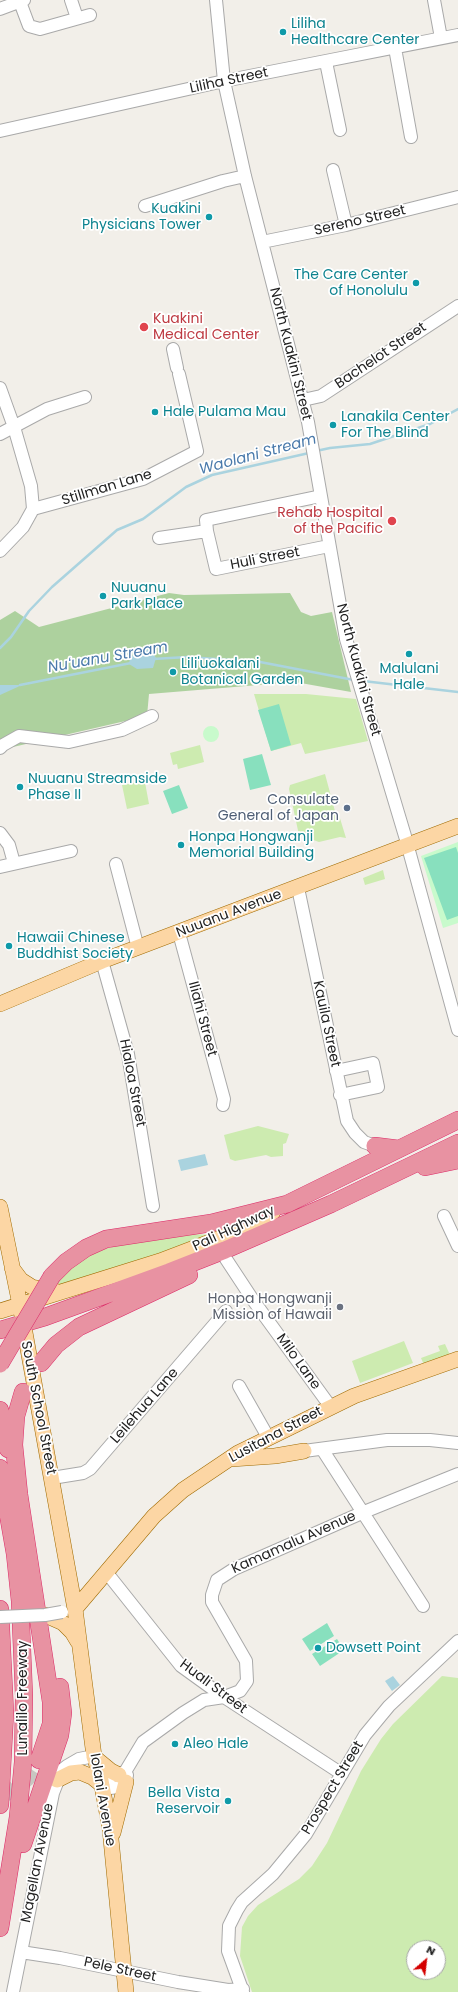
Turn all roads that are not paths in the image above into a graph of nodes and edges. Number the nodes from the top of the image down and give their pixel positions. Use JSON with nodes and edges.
{"nodes":[{"id":1,"x":71,"y":0,"type":"edge"},
{"id":2,"x":216,"y":0,"type":"edge"},
{"id":3,"x":434,"y":0,"type":"edge"},
{"id":4,"x":22,"y":1,"type":"edge"},
{"id":5,"x":0,"y":9,"type":"edge"},
{"id":6,"x":90,"y":15,"type":"dead end"},
{"id":7,"x":77,"y":18,"type":"junction"},
{"id":8,"x":458,"y":35,"type":"edge"},
{"id":9,"x":441,"y":38,"type":"junction"},
{"id":10,"x":395,"y":48,"type":"junction"},
{"id":11,"x":326,"y":62,"type":"junction"},
{"id":12,"x":224,"y":81,"type":"junction"},
{"id":13,"x":340,"y":130,"type":"dead end"},
{"id":14,"x":0,"y":131,"type":"edge"},
{"id":15,"x":411,"y":137,"type":"dead end"},
{"id":16,"x":333,"y":170,"type":"dead end"},
{"id":17,"x":245,"y":176,"type":"junction"},
{"id":18,"x":458,"y":197,"type":"edge"},
{"id":19,"x":145,"y":206,"type":"dead end"},
{"id":20,"x":346,"y":225,"type":"junction"},
{"id":21,"x":262,"y":242,"type":"junction"},
{"id":22,"x":458,"y":306,"type":"edge"},
{"id":23,"x":173,"y":349,"type":"dead end"},
{"id":24,"x":0,"y":388,"type":"edge"},
{"id":25,"x":85,"y":397,"type":"dead end"},
{"id":26,"x":303,"y":400,"type":"junction"},
{"id":27,"x":14,"y":427,"type":"junction"},
{"id":28,"x":0,"y":434,"type":"edge"},
{"id":29,"x":321,"y":496,"type":"junction"},
{"id":30,"x":33,"y":509,"type":"junction"},
{"id":31,"x":207,"y":531,"type":"junction"},
{"id":32,"x":159,"y":538,"type":"dead end"},
{"id":33,"x":330,"y":546,"type":"junction"},
{"id":34,"x":0,"y":550,"type":"edge"},
{"id":35,"x":152,"y":716,"type":"dead end"},
{"id":36,"x":0,"y":748,"type":"edge"},
{"id":37,"x":458,"y":826,"type":"edge"},
{"id":38,"x":0,"y":833,"type":"edge"},
{"id":39,"x":408,"y":846,"type":"junction"},
{"id":40,"x":71,"y":851,"type":"dead end"},
{"id":41,"x":14,"y":863,"type":"junction"},
{"id":42,"x":116,"y":864,"type":"dead end"},
{"id":43,"x":0,"y":867,"type":"edge"},
{"id":44,"x":298,"y":888,"type":"junction"},
{"id":45,"x":179,"y":932,"type":"junction"},
{"id":46,"x":138,"y":948,"type":"junction"},
{"id":47,"x":102,"y":961,"type":"junction"},
{"id":48,"x":0,"y":1004,"type":"edge"},
{"id":49,"x":458,"y":1030,"type":"edge"},
{"id":50,"x":336,"y":1071,"type":"junction"},
{"id":51,"x":340,"y":1095,"type":"junction"},
{"id":52,"x":223,"y":1105,"type":"dead end"},
{"id":53,"x":458,"y":1113,"type":"edge"},
{"id":54,"x":458,"y":1120,"type":"edge"},
{"id":55,"x":419,"y":1139,"type":"junction"},
{"id":56,"x":458,"y":1143,"type":"edge"},
{"id":57,"x":375,"y":1146,"type":"joint"},
{"id":58,"x":399,"y":1149,"type":"junction"},
{"id":59,"x":458,"y":1160,"type":"edge"},
{"id":60,"x":392,"y":1175,"type":"junction"},
{"id":61,"x":288,"y":1204,"type":"junction"},
{"id":62,"x":153,"y":1206,"type":"dead end"},
{"id":63,"x":0,"y":1207,"type":"edge"},
{"id":64,"x":310,"y":1212,"type":"junction"},
{"id":65,"x":444,"y":1216,"type":"dead end"},
{"id":66,"x":458,"y":1246,"type":"edge"},
{"id":67,"x":231,"y":1265,"type":"junction"},
{"id":68,"x":11,"y":1267,"type":"junction"},
{"id":69,"x":76,"y":1288,"type":"junction"},
{"id":70,"x":9,"y":1308,"type":"edge"},
{"id":71,"x":226,"y":1311,"type":"dead end"},
{"id":72,"x":22,"y":1322,"type":"junction"},
{"id":73,"x":3,"y":1329,"type":"edge"},
{"id":74,"x":458,"y":1359,"type":"edge"},
{"id":75,"x":40,"y":1363,"type":"dead end"},
{"id":76,"x":0,"y":1364,"type":"edge"},
{"id":77,"x":239,"y":1386,"type":"dead end"},
{"id":78,"x":24,"y":1392,"type":"dead end"},
{"id":79,"x":330,"y":1406,"type":"junction"},
{"id":80,"x":0,"y":1410,"type":"edge"},
{"id":81,"x":271,"y":1435,"type":"junction"},
{"id":82,"x":458,"y":1443,"type":"edge"},
{"id":83,"x":322,"y":1449,"type":"junction"},
{"id":84,"x":304,"y":1451,"type":"junction"},
{"id":85,"x":231,"y":1458,"type":"junction"},
{"id":86,"x":0,"y":1468,"type":"edge"},
{"id":87,"x":458,"y":1474,"type":"edge"},
{"id":88,"x":52,"y":1478,"type":"junction"},
{"id":89,"x":19,"y":1494,"type":"junction"},
{"id":90,"x":364,"y":1512,"type":"junction"},
{"id":91,"x":107,"y":1573,"type":"junction"},
{"id":92,"x":423,"y":1606,"type":"dead end"},
{"id":93,"x":0,"y":1609,"type":"edge"},
{"id":94,"x":42,"y":1614,"type":"junction"},
{"id":95,"x":66,"y":1615,"type":"junction"},
{"id":96,"x":0,"y":1617,"type":"edge"},
{"id":97,"x":458,"y":1641,"type":"edge"},
{"id":98,"x":224,"y":1697,"type":"junction"},
{"id":99,"x":0,"y":1751,"type":"edge"},
{"id":100,"x":94,"y":1756,"type":"junction"},
{"id":101,"x":39,"y":1760,"type":"tunnel mouth"},
{"id":102,"x":125,"y":1774,"type":"junction"},
{"id":103,"x":342,"y":1774,"type":"junction"},
{"id":104,"x":58,"y":1780,"type":"junction"},
{"id":105,"x":101,"y":1782,"type":"junction"},
{"id":106,"x":2,"y":1783,"type":"junction"},
{"id":107,"x":0,"y":1805,"type":"edge"},
{"id":108,"x":110,"y":1838,"type":"junction"},
{"id":109,"x":5,"y":1906,"type":"junction"},
{"id":110,"x":0,"y":1928,"type":"edge"},
{"id":111,"x":20,"y":1952,"type":"junction"},
{"id":112,"x":122,"y":1970,"type":"junction"},
{"id":113,"x":243,"y":1991,"type":"edge"},
{"id":114,"x":13,"y":1992,"type":"edge"},
{"id":115,"x":126,"y":1992,"type":"edge"}],
"edges":[{"from":1,"to":7,"type":"street"},
{"from":2,"to":12,"type":"street","name":"North Kuakini Street"},
{"from":3,"to":9,"type":"street"},
{"from":4,"to":5,"type":"street"},
{"from":4,"to":7,"type":"street"},
{"from":6,"to":7,"type":"street"},
{"from":8,"to":9,"type":"street","name":"Liliha Street"},
{"from":9,"to":10,"type":"street","name":"Liliha Street"},
{"from":10,"to":11,"type":"street","name":"Liliha Street"},
{"from":10,"to":15,"type":"street"},
{"from":11,"to":12,"type":"street","name":"Liliha Street"},
{"from":11,"to":13,"type":"street"},
{"from":12,"to":14,"type":"street","name":"Liliha Street"},
{"from":12,"to":17,"type":"street","name":"North Kuakini Street"},
{"from":16,"to":20,"type":"street"},
{"from":17,"to":19,"type":"street"},
{"from":17,"to":21,"type":"street","name":"North Kuakini Street"},
{"from":18,"to":20,"type":"street","name":"Sereno Street"},
{"from":20,"to":21,"type":"street","name":"Sereno Street"},
{"from":21,"to":26,"type":"street","name":"North Kuakini Street"},
{"from":22,"to":26,"type":"street","name":"Bachelot Street"},
{"from":23,"to":30,"type":"street","name":"Stillman Lane"},
{"from":24,"to":27,"type":"street"},
{"from":25,"to":27,"type":"street"},
{"from":26,"to":29,"type":"street","name":"North Kuakini Street"},
{"from":27,"to":28,"type":"street"},
{"from":27,"to":30,"type":"street"},
{"from":29,"to":31,"type":"street"},
{"from":29,"to":33,"type":"street","name":"North Kuakini Street"},
{"from":30,"to":34,"type":"street"},
{"from":31,"to":32,"type":"street"},
{"from":31,"to":33,"type":"street","name":"Huli Street"},
{"from":33,"to":39,"type":"street","name":"North Kuakini Street"},
{"from":35,"to":36,"type":"street"},
{"from":37,"to":39,"type":"main road","name":"Nuuanu Avenue"},
{"from":38,"to":41,"type":"street"},
{"from":39,"to":44,"type":"main road","name":"Nuuanu Avenue"},
{"from":39,"to":49,"type":"street","name":"North Kuakini Street"},
{"from":40,"to":41,"type":"street"},
{"from":41,"to":43,"type":"street"},
{"from":42,"to":46,"type":"street"},
{"from":44,"to":45,"type":"main road","name":"Nuuanu Avenue"},
{"from":44,"to":50,"type":"street","name":"Kauila Street"},
{"from":45,"to":46,"type":"main road","name":"Nuuanu Avenue"},
{"from":45,"to":52,"type":"street","name":"Iliahi Street"},
{"from":46,"to":47,"type":"main road","name":"Nuuanu Avenue"},
{"from":47,"to":48,"type":"main road","name":"Nuuanu Avenue"},
{"from":47,"to":62,"type":"street","name":"Hialoa Street"},
{"from":50,"to":51,"type":"street","name":"Kauila Street"},
{"from":50,"to":51,"type":"street"},
{"from":51,"to":57,"type":"street","name":"Kauila Street"},
{"from":53,"to":55,"type":"highway"},
{"from":54,"to":55,"type":"highway","name":"Pali Highway"},
{"from":55,"to":58,"type":"highway","name":"Pali Highway"},
{"from":56,"to":60,"type":"highway","name":"Pali Highway"},
{"from":57,"to":58,"type":"highway"},
{"from":58,"to":61,"type":"highway","name":"Pali Highway"},
{"from":59,"to":60,"type":"highway"},
{"from":60,"to":64,"type":"highway","name":"Pali Highway"},
{"from":61,"to":69,"type":"main road","name":"Pali Highway"},
{"from":61,"to":76,"type":"highway","bridge":true},
{"from":63,"to":68,"type":"main road","name":"South School Street"},
{"from":64,"to":67,"type":"highway"},
{"from":64,"to":72,"type":"highway","name":"Pali Highway"},
{"from":65,"to":66,"type":"street"},
{"from":67,"to":75,"type":"highway"},
{"from":67,"to":79,"type":"street","name":"Milo Lane"},
{"from":68,"to":69,"type":"main road"},
{"from":68,"to":70,"type":"main road","name":"South School Street"},
{"from":69,"to":70,"type":"main road","name":"Pali Highway"},
{"from":70,"to":72,"type":"main road","name":"South School Street"},
{"from":71,"to":88,"type":"street","name":"Leilehua Lane"},
{"from":72,"to":73,"type":"highway","name":"Pali Highway"},
{"from":72,"to":88,"type":"main road","name":"South School Street"},
{"from":74,"to":79,"type":"main road","name":"Lusitana Street"},
{"from":77,"to":81,"type":"street"},
{"from":78,"to":89,"type":"highway"},
{"from":79,"to":81,"type":"main road","name":"Lusitana Street"},
{"from":80,"to":89,"type":"highway"},
{"from":81,"to":84,"type":"main road"},
{"from":81,"to":85,"type":"main road","name":"Lusitana Street"},
{"from":82,"to":83,"type":"street"},
{"from":83,"to":84,"type":"street"},
{"from":83,"to":90,"type":"street"},
{"from":84,"to":85,"type":"main road"},
{"from":85,"to":91,"type":"main road","name":"Lusitana Street"},
{"from":86,"to":109,"type":"highway","name":"Lunalilo Freeway"},
{"from":87,"to":90,"type":"street","name":"Kamamalu Avenue"},
{"from":88,"to":95,"type":"main road","name":"South School Street"},
{"from":89,"to":94,"type":"highway"},
{"from":90,"to":92,"type":"street"},
{"from":90,"to":98,"type":"street","name":"Kamamalu Avenue"},
{"from":91,"to":95,"type":"main road","name":"Lusitana Street"},
{"from":91,"to":98,"type":"street","name":"Huali Street"},
{"from":93,"to":106,"type":"highway","name":"Lunalilo Freeway"},
{"from":94,"to":95,"type":"main road"},
{"from":94,"to":96,"type":"street","bridge":true},
{"from":94,"to":101,"type":"highway"},
{"from":94,"to":109,"type":"highway"},
{"from":95,"to":100,"type":"main road","name":"Iolani Avenue"},
{"from":97,"to":103,"type":"street","name":"Prospect Street"},
{"from":98,"to":102,"type":"street","name":"Kamamalu Avenue"},
{"from":98,"to":103,"type":"street","name":"Huali Street"},
{"from":99,"to":106,"type":"highway"},
{"from":100,"to":102,"type":"main road"},
{"from":100,"to":104,"type":"street","name":"Magellan Avenue"},
{"from":100,"to":105,"type":"main road","name":"Iolani Avenue"},
{"from":102,"to":105,"type":"street"},
{"from":102,"to":108,"type":"main road"},
{"from":103,"to":113,"type":"street","name":"Prospect Street"},
{"from":104,"to":105,"type":"main road"},
{"from":104,"to":111,"type":"street","name":"Magellan Avenue"},
{"from":105,"to":108,"type":"main road","name":"Iolani Avenue"},
{"from":106,"to":107,"type":"highway","name":"Lunalilo Freeway"},
{"from":108,"to":112,"type":"main road","name":"Iolani Avenue"},
{"from":109,"to":110,"type":"highway","name":"Lunalilo Freeway"},
{"from":111,"to":112,"type":"street","name":"Pele Street"},
{"from":111,"to":114,"type":"street","name":"Magellan Avenue"},
{"from":112,"to":113,"type":"street","name":"Pele Street"},
{"from":112,"to":115,"type":"main road","name":"Iolani Avenue"}]}
